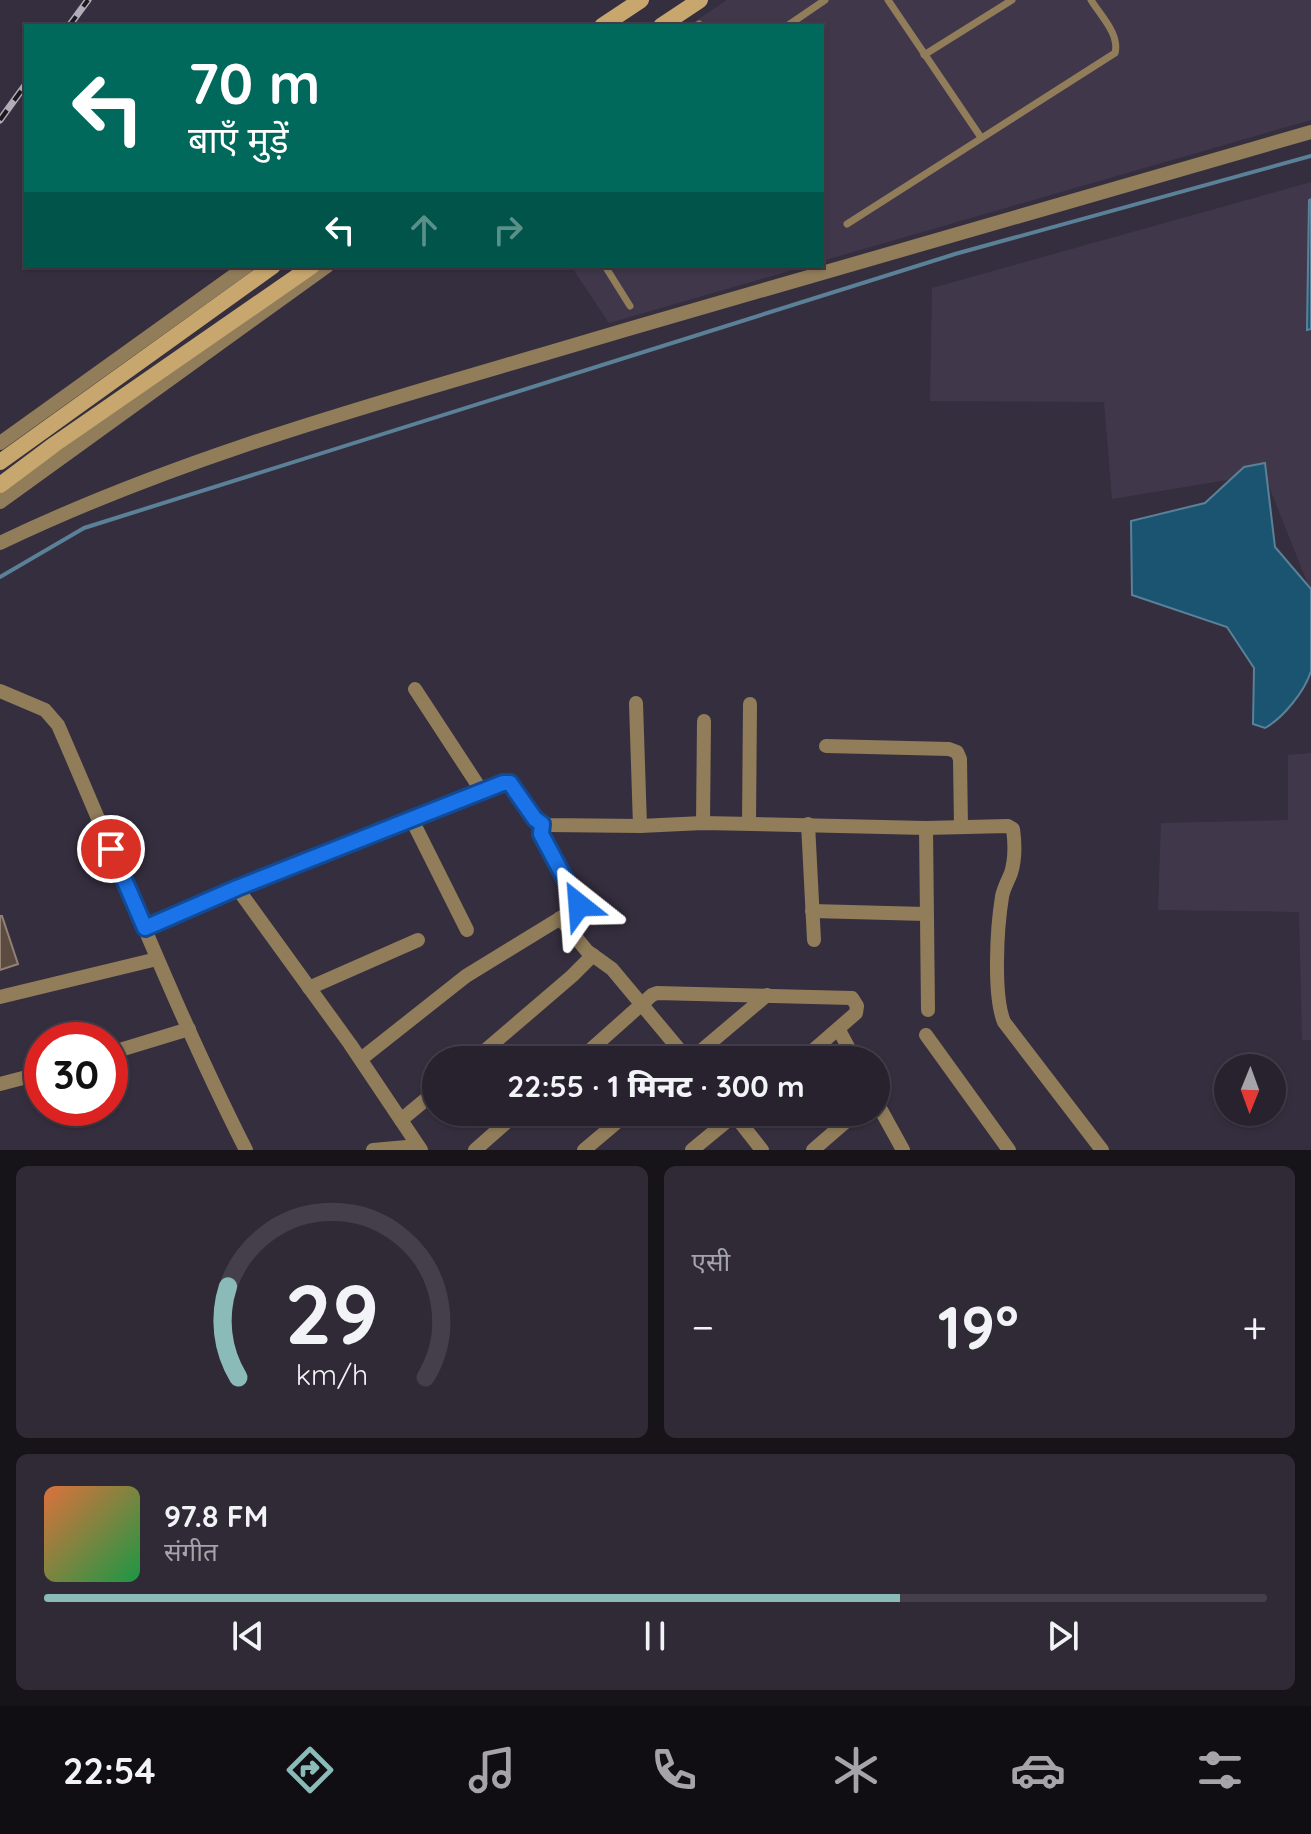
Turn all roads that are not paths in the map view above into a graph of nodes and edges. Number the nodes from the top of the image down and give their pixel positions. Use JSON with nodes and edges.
{"nodes":[{"id":1,"x":641,"y":0,"type":"edge"},
{"id":2,"x":700,"y":0,"type":"edge"},
{"id":3,"x":825,"y":0,"type":"edge"},
{"id":4,"x":888,"y":0,"type":"edge"},
{"id":5,"x":1012,"y":0,"type":"edge"},
{"id":6,"x":1091,"y":0,"type":"edge"},
{"id":7,"x":605,"y":24,"type":"edge"},
{"id":8,"x":664,"y":24,"type":"edge"},
{"id":9,"x":790,"y":24,"type":"edge"},
{"id":10,"x":924,"y":55,"type":"junction"},
{"id":11,"x":1311,"y":132,"type":"edge"},
{"id":12,"x":980,"y":136,"type":"junction"},
{"id":13,"x":847,"y":224,"type":"dead end"},
{"id":14,"x":244,"y":268,"type":"edge"},
{"id":15,"x":270,"y":268,"type":"edge"},
{"id":16,"x":309,"y":268,"type":"edge"},
{"id":17,"x":324,"y":268,"type":"edge"},
{"id":18,"x":606,"y":268,"type":"edge"},
{"id":19,"x":630,"y":306,"type":"dead end"},
{"id":20,"x":0,"y":443,"type":"edge"},
{"id":21,"x":0,"y":462,"type":"edge"},
{"id":22,"x":0,"y":485,"type":"edge"},
{"id":23,"x":0,"y":502,"type":"edge"},
{"id":24,"x":0,"y":543,"type":"edge"},
{"id":25,"x":415,"y":689,"type":"dead end"},
{"id":26,"x":0,"y":691,"type":"edge"},
{"id":27,"x":636,"y":703,"type":"dead end"},
{"id":28,"x":750,"y":704,"type":"dead end"},
{"id":29,"x":704,"y":721,"type":"dead end"},
{"id":30,"x":826,"y":746,"type":"dead end"},
{"id":31,"x":483,"y":793,"type":"junction"},
{"id":32,"x":412,"y":820,"type":"junction"},
{"id":33,"x":703,"y":823,"type":"junction"},
{"id":34,"x":749,"y":823,"type":"junction"},
{"id":35,"x":542,"y":824,"type":"junction"},
{"id":36,"x":808,"y":824,"type":"junction"},
{"id":37,"x":640,"y":826,"type":"junction"},
{"id":38,"x":961,"y":827,"type":"junction"},
{"id":39,"x":926,"y":828,"type":"junction"},
{"id":40,"x":237,"y":888,"type":"junction"},
{"id":41,"x":812,"y":911,"type":"junction"},
{"id":42,"x":926,"y":914,"type":"junction"},
{"id":43,"x":560,"y":918,"type":"junction"},
{"id":44,"x":145,"y":928,"type":"junction"},
{"id":45,"x":467,"y":930,"type":"dead end"},
{"id":46,"x":418,"y":940,"type":"dead end"},
{"id":47,"x":814,"y":940,"type":"dead end"},
{"id":48,"x":593,"y":955,"type":"junction"},
{"id":49,"x":157,"y":959,"type":"junction"},
{"id":50,"x":309,"y":988,"type":"junction"},
{"id":51,"x":767,"y":995,"type":"junction"},
{"id":52,"x":0,"y":997,"type":"edge"},
{"id":53,"x":642,"y":1006,"type":"junction"},
{"id":54,"x":928,"y":1010,"type":"dead end"},
{"id":55,"x":189,"y":1029,"type":"junction"},
{"id":56,"x":839,"y":1030,"type":"junction"},
{"id":57,"x":926,"y":1035,"type":"dead end"},
{"id":58,"x":490,"y":1046,"type":"edge"},
{"id":59,"x":595,"y":1046,"type":"edge"},
{"id":60,"x":677,"y":1046,"type":"edge"},
{"id":61,"x":706,"y":1046,"type":"edge"},
{"id":62,"x":819,"y":1046,"type":"edge"},
{"id":63,"x":848,"y":1046,"type":"edge"},
{"id":64,"x":128,"y":1048,"type":"edge"},
{"id":65,"x":361,"y":1059,"type":"junction"},
{"id":66,"x":24,"y":1078,"type":"edge"},
{"id":67,"x":0,"y":1084,"type":"edge"},
{"id":68,"x":422,"y":1103,"type":"edge"},
{"id":69,"x":401,"y":1120,"type":"junction"},
{"id":70,"x":502,"y":1126,"type":"edge"},
{"id":71,"x":612,"y":1126,"type":"edge"},
{"id":72,"x":719,"y":1126,"type":"edge"},
{"id":73,"x":744,"y":1126,"type":"edge"},
{"id":74,"x":841,"y":1126,"type":"edge"},
{"id":75,"x":890,"y":1126,"type":"edge"},
{"id":76,"x":420,"y":1148,"type":"edge"},
{"id":77,"x":246,"y":1150,"type":"edge"},
{"id":78,"x":373,"y":1150,"type":"edge"},
{"id":79,"x":475,"y":1150,"type":"edge"},
{"id":80,"x":584,"y":1150,"type":"edge"},
{"id":81,"x":692,"y":1150,"type":"edge"},
{"id":82,"x":762,"y":1150,"type":"edge"},
{"id":83,"x":813,"y":1150,"type":"edge"},
{"id":84,"x":903,"y":1150,"type":"edge"},
{"id":85,"x":1009,"y":1150,"type":"edge"},
{"id":86,"x":1102,"y":1150,"type":"edge"}],
"edges":[{"from":1,"to":7,"type":"main road"},
{"from":2,"to":8,"type":"main road"},
{"from":3,"to":9,"type":"lane"},
{"from":4,"to":10,"type":"lane"},
{"from":5,"to":10,"type":"lane"},
{"from":6,"to":12,"type":"lane"},
{"from":10,"to":12,"type":"lane"},
{"from":11,"to":24,"type":"street"},
{"from":12,"to":13,"type":"lane"},
{"from":14,"to":20,"type":"street"},
{"from":15,"to":21,"type":"main road"},
{"from":16,"to":22,"type":"main road"},
{"from":17,"to":23,"type":"street"},
{"from":18,"to":19,"type":"lane"},
{"from":25,"to":31,"type":"street"},
{"from":26,"to":44,"type":"street"},
{"from":27,"to":37,"type":"street"},
{"from":28,"to":34,"type":"street"},
{"from":29,"to":33,"type":"street"},
{"from":30,"to":38,"type":"street"},
{"from":31,"to":32,"type":"street"},
{"from":31,"to":35,"type":"street"},
{"from":32,"to":40,"type":"street"},
{"from":32,"to":45,"type":"street"},
{"from":33,"to":34,"type":"street"},
{"from":33,"to":37,"type":"street"},
{"from":34,"to":36,"type":"street"},
{"from":35,"to":37,"type":"street"},
{"from":35,"to":43,"type":"street"},
{"from":36,"to":39,"type":"street"},
{"from":36,"to":41,"type":"street"},
{"from":38,"to":39,"type":"street"},
{"from":38,"to":86,"type":"street"},
{"from":39,"to":42,"type":"street"},
{"from":40,"to":44,"type":"street"},
{"from":40,"to":50,"type":"street"},
{"from":41,"to":42,"type":"street"},
{"from":41,"to":47,"type":"street"},
{"from":42,"to":54,"type":"street"},
{"from":43,"to":48,"type":"street"},
{"from":43,"to":65,"type":"street"},
{"from":44,"to":49,"type":"street"},
{"from":46,"to":50,"type":"street"},
{"from":48,"to":53,"type":"street"},
{"from":48,"to":58,"type":"street"},
{"from":49,"to":52,"type":"street"},
{"from":49,"to":55,"type":"street"},
{"from":50,"to":65,"type":"street"},
{"from":51,"to":53,"type":"street"},
{"from":51,"to":56,"type":"street"},
{"from":51,"to":61,"type":"street"},
{"from":53,"to":59,"type":"street"},
{"from":53,"to":60,"type":"street"},
{"from":55,"to":64,"type":"street"},
{"from":55,"to":77,"type":"street"},
{"from":56,"to":62,"type":"street"},
{"from":56,"to":63,"type":"street"},
{"from":57,"to":85,"type":"street"},
{"from":65,"to":69,"type":"street"},
{"from":66,"to":67,"type":"street"},
{"from":68,"to":69,"type":"street"},
{"from":69,"to":76,"type":"street"},
{"from":70,"to":79,"type":"street"},
{"from":71,"to":80,"type":"street"},
{"from":72,"to":81,"type":"street"},
{"from":73,"to":82,"type":"street"},
{"from":74,"to":83,"type":"street"},
{"from":75,"to":84,"type":"street"},
{"from":76,"to":78,"type":"street"}]}
